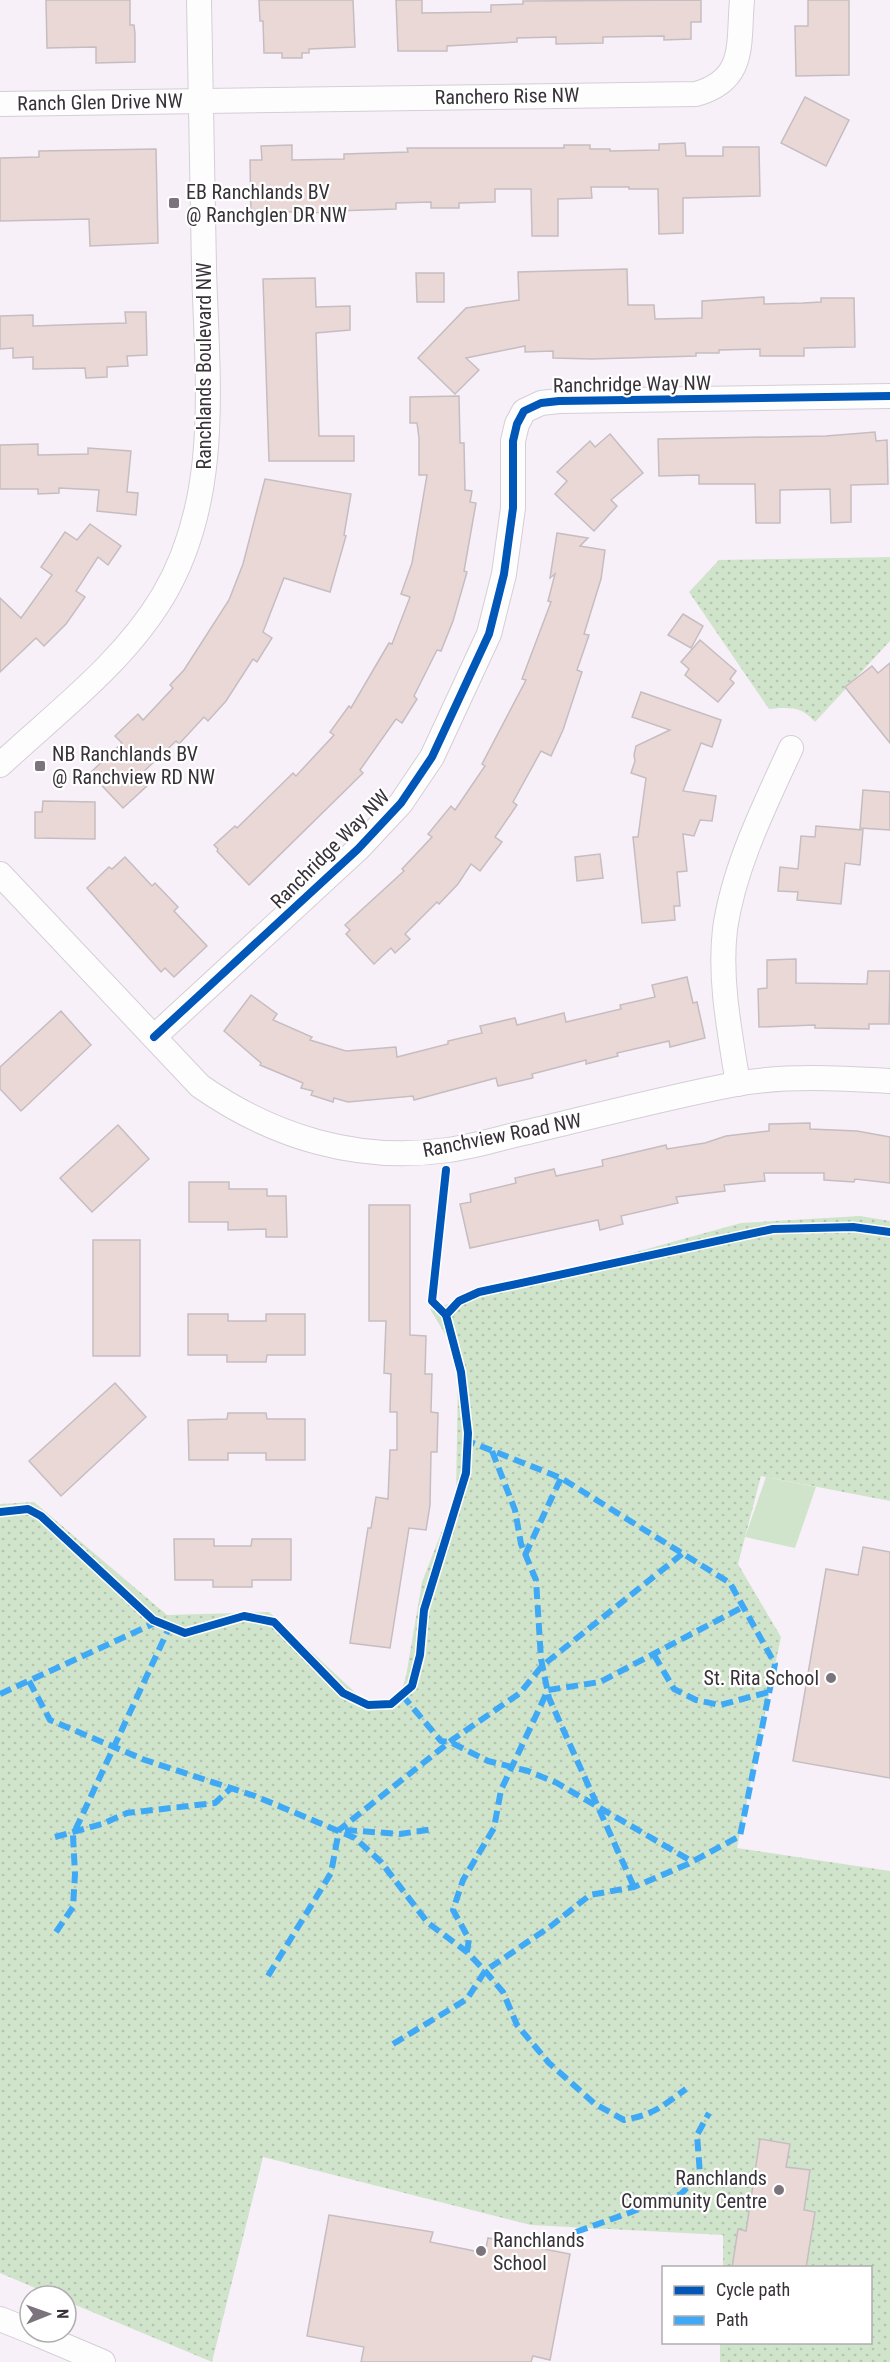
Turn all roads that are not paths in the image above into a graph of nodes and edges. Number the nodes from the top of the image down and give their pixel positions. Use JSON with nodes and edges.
{"nodes":[{"id":1,"x":199,"y":0,"type":"edge"},
{"id":2,"x":742,"y":0,"type":"edge"},
{"id":3,"x":200,"y":100,"type":"junction"},
{"id":4,"x":0,"y":104,"type":"edge"},
{"id":5,"x":890,"y":396,"type":"edge"},
{"id":6,"x":792,"y":748,"type":"dead end"},
{"id":7,"x":0,"y":765,"type":"edge"},
{"id":8,"x":0,"y":874,"type":"edge"},
{"id":9,"x":154,"y":1037,"type":"junction"},
{"id":10,"x":890,"y":1081,"type":"edge"},
{"id":11,"x":738,"y":1084,"type":"junction"},
{"id":12,"x":0,"y":2319,"type":"edge"},
{"id":13,"x":18,"y":2327,"type":"edge"},
{"id":14,"x":60,"y":2344,"type":"edge"},
{"id":15,"x":103,"y":2362,"type":"edge"}],
"edges":[{"from":1,"to":3,"type":"street","name":"Ranchlands Boulevard NW"},
{"from":2,"to":3,"type":"street","name":"Ranchero Rise NW"},
{"from":3,"to":4,"type":"street","name":"Ranch Glen Drive NW"},
{"from":3,"to":7,"type":"street","name":"Ranchlands Boulevard NW"},
{"from":5,"to":9,"type":"street","name":"Ranchridge Way NW"},
{"from":6,"to":11,"type":"street"},
{"from":8,"to":9,"type":"street","name":"Ranchview Road NW"},
{"from":9,"to":11,"type":"street","name":"Ranchview Road NW"},
{"from":10,"to":11,"type":"street","name":"Ranchview Road NW"},
{"from":12,"to":13,"type":"street"},
{"from":14,"to":15,"type":"street"}]}
